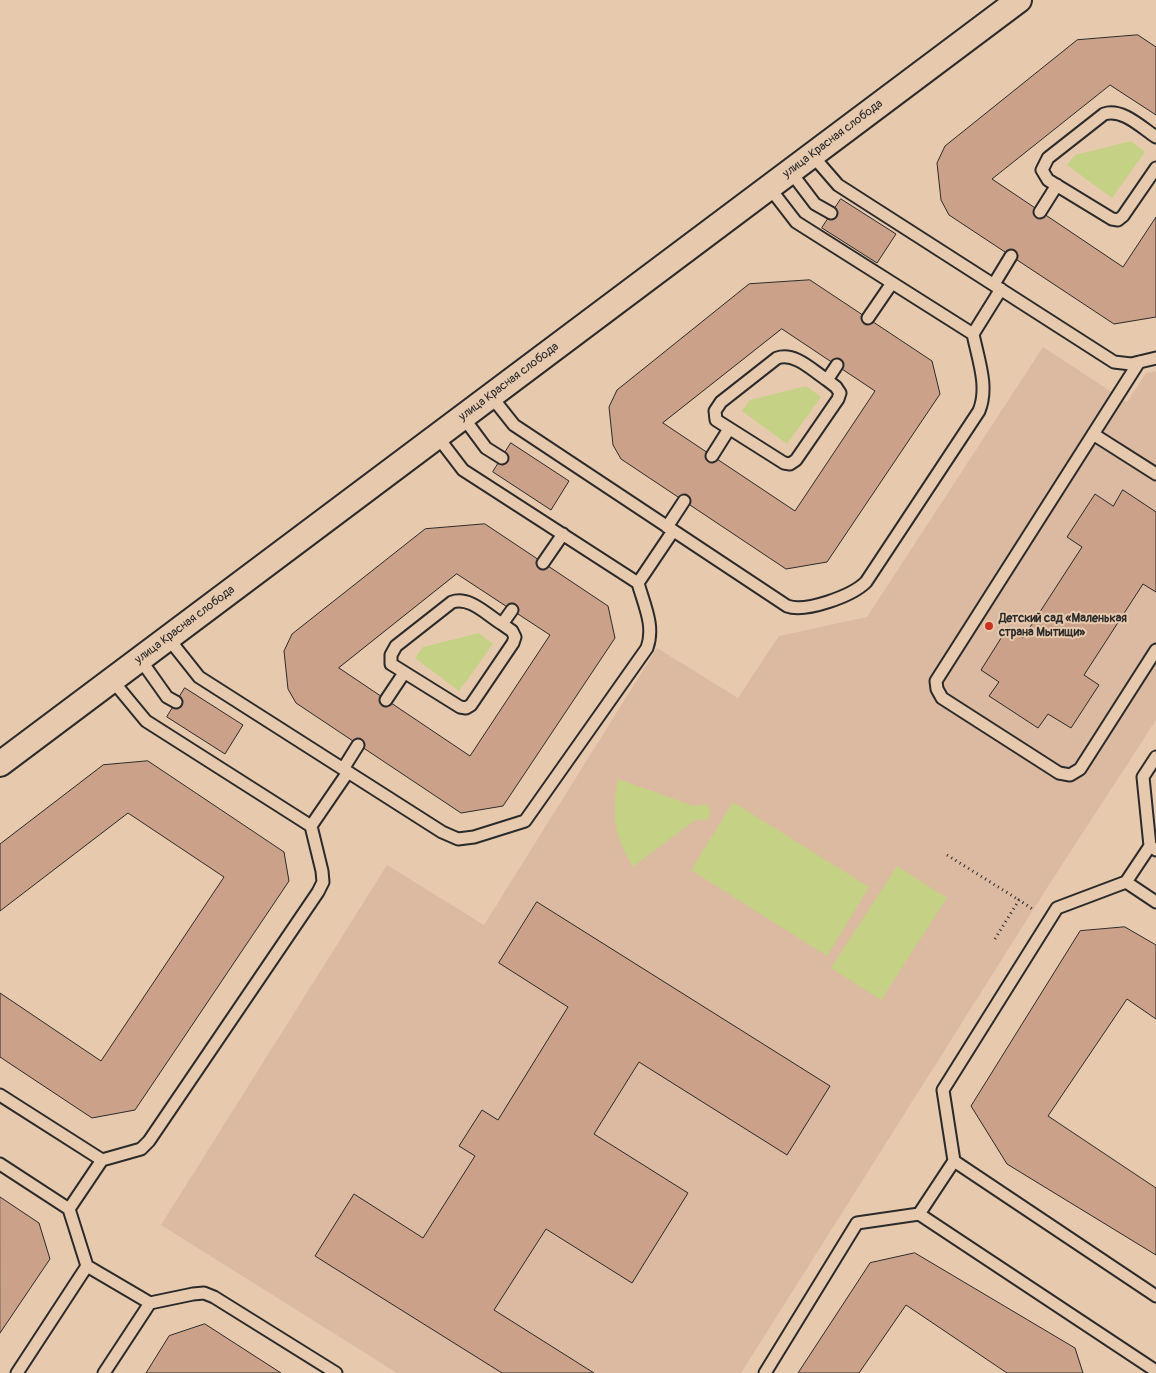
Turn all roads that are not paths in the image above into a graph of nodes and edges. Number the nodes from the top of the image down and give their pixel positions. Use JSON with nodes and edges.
{"nodes":[{"id":1,"x":1019,"y":0,"type":"edge"},
{"id":2,"x":1156,"y":136,"type":"edge"},
{"id":3,"x":812,"y":154,"type":"junction"},
{"id":4,"x":1156,"y":168,"type":"edge"},
{"id":5,"x":790,"y":171,"type":"junction"},
{"id":6,"x":1057,"y":185,"type":"junction"},
{"id":7,"x":770,"y":187,"type":"junction"},
{"id":8,"x":1040,"y":212,"type":"dead end"},
{"id":9,"x":831,"y":213,"type":"dead end"},
{"id":10,"x":1011,"y":256,"type":"dead end"},
{"id":11,"x":892,"y":282,"type":"junction"},
{"id":12,"x":997,"y":287,"type":"junction"},
{"id":13,"x":868,"y":318,"type":"dead end"},
{"id":14,"x":973,"y":334,"type":"junction"},
{"id":15,"x":1156,"y":358,"type":"edge"},
{"id":16,"x":1139,"y":362,"type":"junction"},
{"id":17,"x":836,"y":365,"type":"dead end"},
{"id":18,"x":826,"y":380,"type":"junction"},
{"id":19,"x":490,"y":396,"type":"junction"},
{"id":20,"x":463,"y":417,"type":"junction"},
{"id":21,"x":729,"y":429,"type":"junction"},
{"id":22,"x":1093,"y":434,"type":"junction"},
{"id":23,"x":437,"y":436,"type":"junction"},
{"id":24,"x":712,"y":456,"type":"dead end"},
{"id":25,"x":502,"y":458,"type":"dead end"},
{"id":26,"x":1156,"y":474,"type":"edge"},
{"id":27,"x":684,"y":501,"type":"dead end"},
{"id":28,"x":670,"y":529,"type":"junction"},
{"id":29,"x":562,"y":534,"type":"junction"},
{"id":30,"x":543,"y":563,"type":"dead end"},
{"id":31,"x":638,"y":583,"type":"junction"},
{"id":32,"x":512,"y":610,"type":"dead end"},
{"id":33,"x":502,"y":624,"type":"junction"},
{"id":34,"x":168,"y":638,"type":"junction"},
{"id":35,"x":1156,"y":650,"type":"edge"},
{"id":36,"x":140,"y":659,"type":"junction"},
{"id":37,"x":404,"y":673,"type":"junction"},
{"id":38,"x":112,"y":680,"type":"junction"},
{"id":39,"x":386,"y":700,"type":"dead end"},
{"id":40,"x":176,"y":702,"type":"dead end"},
{"id":41,"x":358,"y":745,"type":"dead end"},
{"id":42,"x":1156,"y":757,"type":"edge"},
{"id":43,"x":0,"y":764,"type":"edge"},
{"id":44,"x":345,"y":771,"type":"junction"},
{"id":45,"x":312,"y":826,"type":"junction"},
{"id":46,"x":1153,"y":848,"type":"edge"},
{"id":47,"x":1126,"y":882,"type":"junction"},
{"id":48,"x":1156,"y":902,"type":"edge"},
{"id":49,"x":0,"y":1095,"type":"edge"},
{"id":50,"x":102,"y":1160,"type":"junction"},
{"id":51,"x":954,"y":1162,"type":"junction"},
{"id":52,"x":0,"y":1164,"type":"edge"},
{"id":53,"x":70,"y":1208,"type":"junction"},
{"id":54,"x":919,"y":1214,"type":"junction"},
{"id":55,"x":87,"y":1266,"type":"junction"},
{"id":56,"x":1156,"y":1296,"type":"edge"},
{"id":57,"x":150,"y":1304,"type":"junction"},
{"id":58,"x":1156,"y":1371,"type":"edge"},
{"id":59,"x":17,"y":1373,"type":"edge"},
{"id":60,"x":104,"y":1373,"type":"edge"},
{"id":61,"x":336,"y":1373,"type":"edge"},
{"id":62,"x":765,"y":1373,"type":"edge"}],
"edges":[{"from":1,"to":3,"type":"street","name":"улица Красная слобода"},
{"from":2,"to":6,"type":"lane"},
{"from":3,"to":5,"type":"street","name":"улица Красная слобода"},
{"from":3,"to":12,"type":"lane"},
{"from":4,"to":6,"type":"lane"},
{"from":5,"to":7,"type":"street","name":"улица Красная слобода"},
{"from":5,"to":9,"type":"lane"},
{"from":6,"to":8,"type":"lane"},
{"from":7,"to":11,"type":"lane"},
{"from":7,"to":19,"type":"street","name":"улица Красная слобода"},
{"from":10,"to":12,"type":"lane"},
{"from":11,"to":13,"type":"lane"},
{"from":11,"to":14,"type":"lane"},
{"from":12,"to":14,"type":"lane"},
{"from":12,"to":16,"type":"lane"},
{"from":14,"to":28,"type":"lane"},
{"from":15,"to":16,"type":"lane"},
{"from":16,"to":22,"type":"lane"},
{"from":17,"to":18,"type":"lane"},
{"from":18,"to":21,"type":"lane"},
{"from":18,"to":21,"type":"lane"},
{"from":19,"to":20,"type":"street","name":"улица Красная слобода"},
{"from":19,"to":28,"type":"lane"},
{"from":20,"to":23,"type":"street","name":"улица Красная слобода"},
{"from":20,"to":25,"type":"lane"},
{"from":21,"to":24,"type":"lane"},
{"from":22,"to":26,"type":"lane"},
{"from":22,"to":35,"type":"lane"},
{"from":23,"to":29,"type":"lane"},
{"from":23,"to":34,"type":"street","name":"улица Красная слобода"},
{"from":27,"to":28,"type":"lane"},
{"from":28,"to":31,"type":"lane"},
{"from":29,"to":30,"type":"lane"},
{"from":29,"to":31,"type":"lane"},
{"from":31,"to":44,"type":"lane"},
{"from":32,"to":33,"type":"lane"},
{"from":33,"to":37,"type":"lane"},
{"from":33,"to":37,"type":"lane"},
{"from":34,"to":36,"type":"street","name":"улица Красная слобода"},
{"from":34,"to":44,"type":"lane"},
{"from":36,"to":38,"type":"street","name":"улица Красная слобода"},
{"from":36,"to":40,"type":"lane"},
{"from":37,"to":39,"type":"lane"},
{"from":38,"to":43,"type":"street","name":"улица Красная слобода"},
{"from":38,"to":45,"type":"lane"},
{"from":41,"to":44,"type":"lane"},
{"from":42,"to":46,"type":"lane"},
{"from":44,"to":45,"type":"lane"},
{"from":45,"to":50,"type":"lane"},
{"from":46,"to":47,"type":"lane"},
{"from":47,"to":48,"type":"lane"},
{"from":47,"to":51,"type":"lane"},
{"from":49,"to":50,"type":"lane"},
{"from":50,"to":53,"type":"lane"},
{"from":51,"to":54,"type":"lane"},
{"from":51,"to":56,"type":"lane"},
{"from":52,"to":53,"type":"lane"},
{"from":53,"to":55,"type":"lane"},
{"from":54,"to":58,"type":"lane"},
{"from":54,"to":62,"type":"lane"},
{"from":55,"to":57,"type":"lane"},
{"from":55,"to":59,"type":"lane"},
{"from":57,"to":60,"type":"lane"},
{"from":57,"to":61,"type":"lane"}]}
